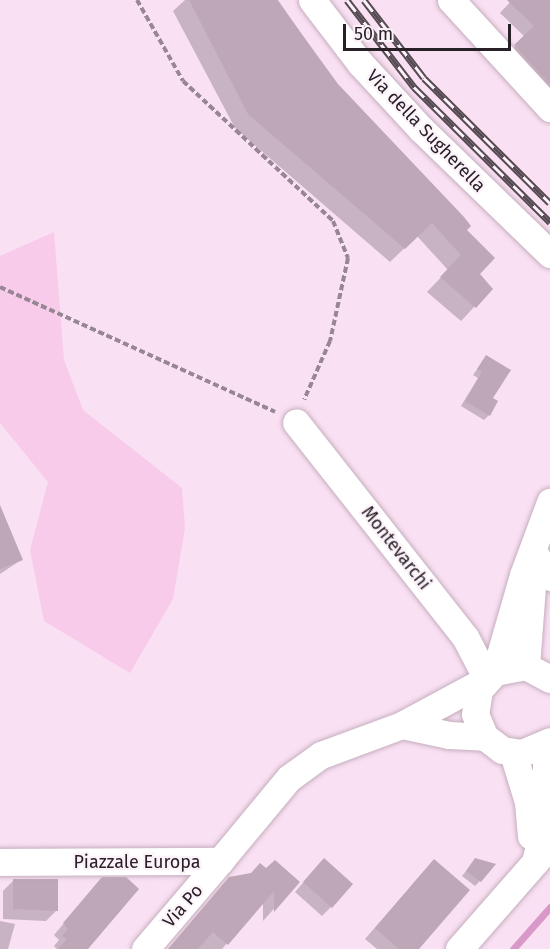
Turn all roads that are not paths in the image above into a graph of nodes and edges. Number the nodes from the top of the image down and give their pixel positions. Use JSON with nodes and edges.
{"nodes":[{"id":1,"x":312,"y":0,"type":"edge"},
{"id":2,"x":451,"y":0,"type":"edge"},
{"id":3,"x":550,"y":108,"type":"edge"},
{"id":4,"x":550,"y":254,"type":"edge"},
{"id":5,"x":296,"y":422,"type":"road end"},
{"id":6,"x":550,"y":502,"type":"edge"},
{"id":7,"x":534,"y":553,"type":"junction"},
{"id":8,"x":550,"y":577,"type":"edge"},
{"id":9,"x":540,"y":666,"type":"edge"},
{"id":10,"x":491,"y":676,"type":"junction"},
{"id":11,"x":402,"y":725,"type":"junction"},
{"id":12,"x":485,"y":737,"type":"junction"},
{"id":13,"x":546,"y":744,"type":"edge"},
{"id":14,"x":513,"y":753,"type":"junction"},
{"id":15,"x":542,"y":855,"type":"edge"},
{"id":16,"x":220,"y":861,"type":"junction"},
{"id":17,"x":0,"y":862,"type":"edge"},
{"id":18,"x":145,"y":949,"type":"edge"},
{"id":19,"x":459,"y":949,"type":"edge"}],
"edges":[{"from":1,"to":4,"type":"street","name":"Via della Sugherella"},
{"from":2,"to":3,"type":"street"},
{"from":5,"to":10,"type":"street","name":"Montevarchi"},
{"from":6,"to":7,"type":"street"},
{"from":7,"to":8,"type":"street"},
{"from":7,"to":9,"type":"street"},
{"from":7,"to":10,"type":"street"},
{"from":9,"to":10,"type":"street","name":"Piazzale Europa"},
{"from":10,"to":11,"type":"street","name":"Piazzale Europa"},
{"from":10,"to":12,"type":"street"},
{"from":11,"to":12,"type":"street"},
{"from":11,"to":16,"type":"street","name":"Piazzale Europa"},
{"from":12,"to":14,"type":"street"},
{"from":13,"to":14,"type":"street"},
{"from":13,"to":15,"type":"street"},
{"from":14,"to":15,"type":"street"},
{"from":15,"to":19,"type":"street"},
{"from":16,"to":17,"type":"street","name":"Piazzale Europa"},
{"from":16,"to":18,"type":"street","name":"Via Po"}]}
